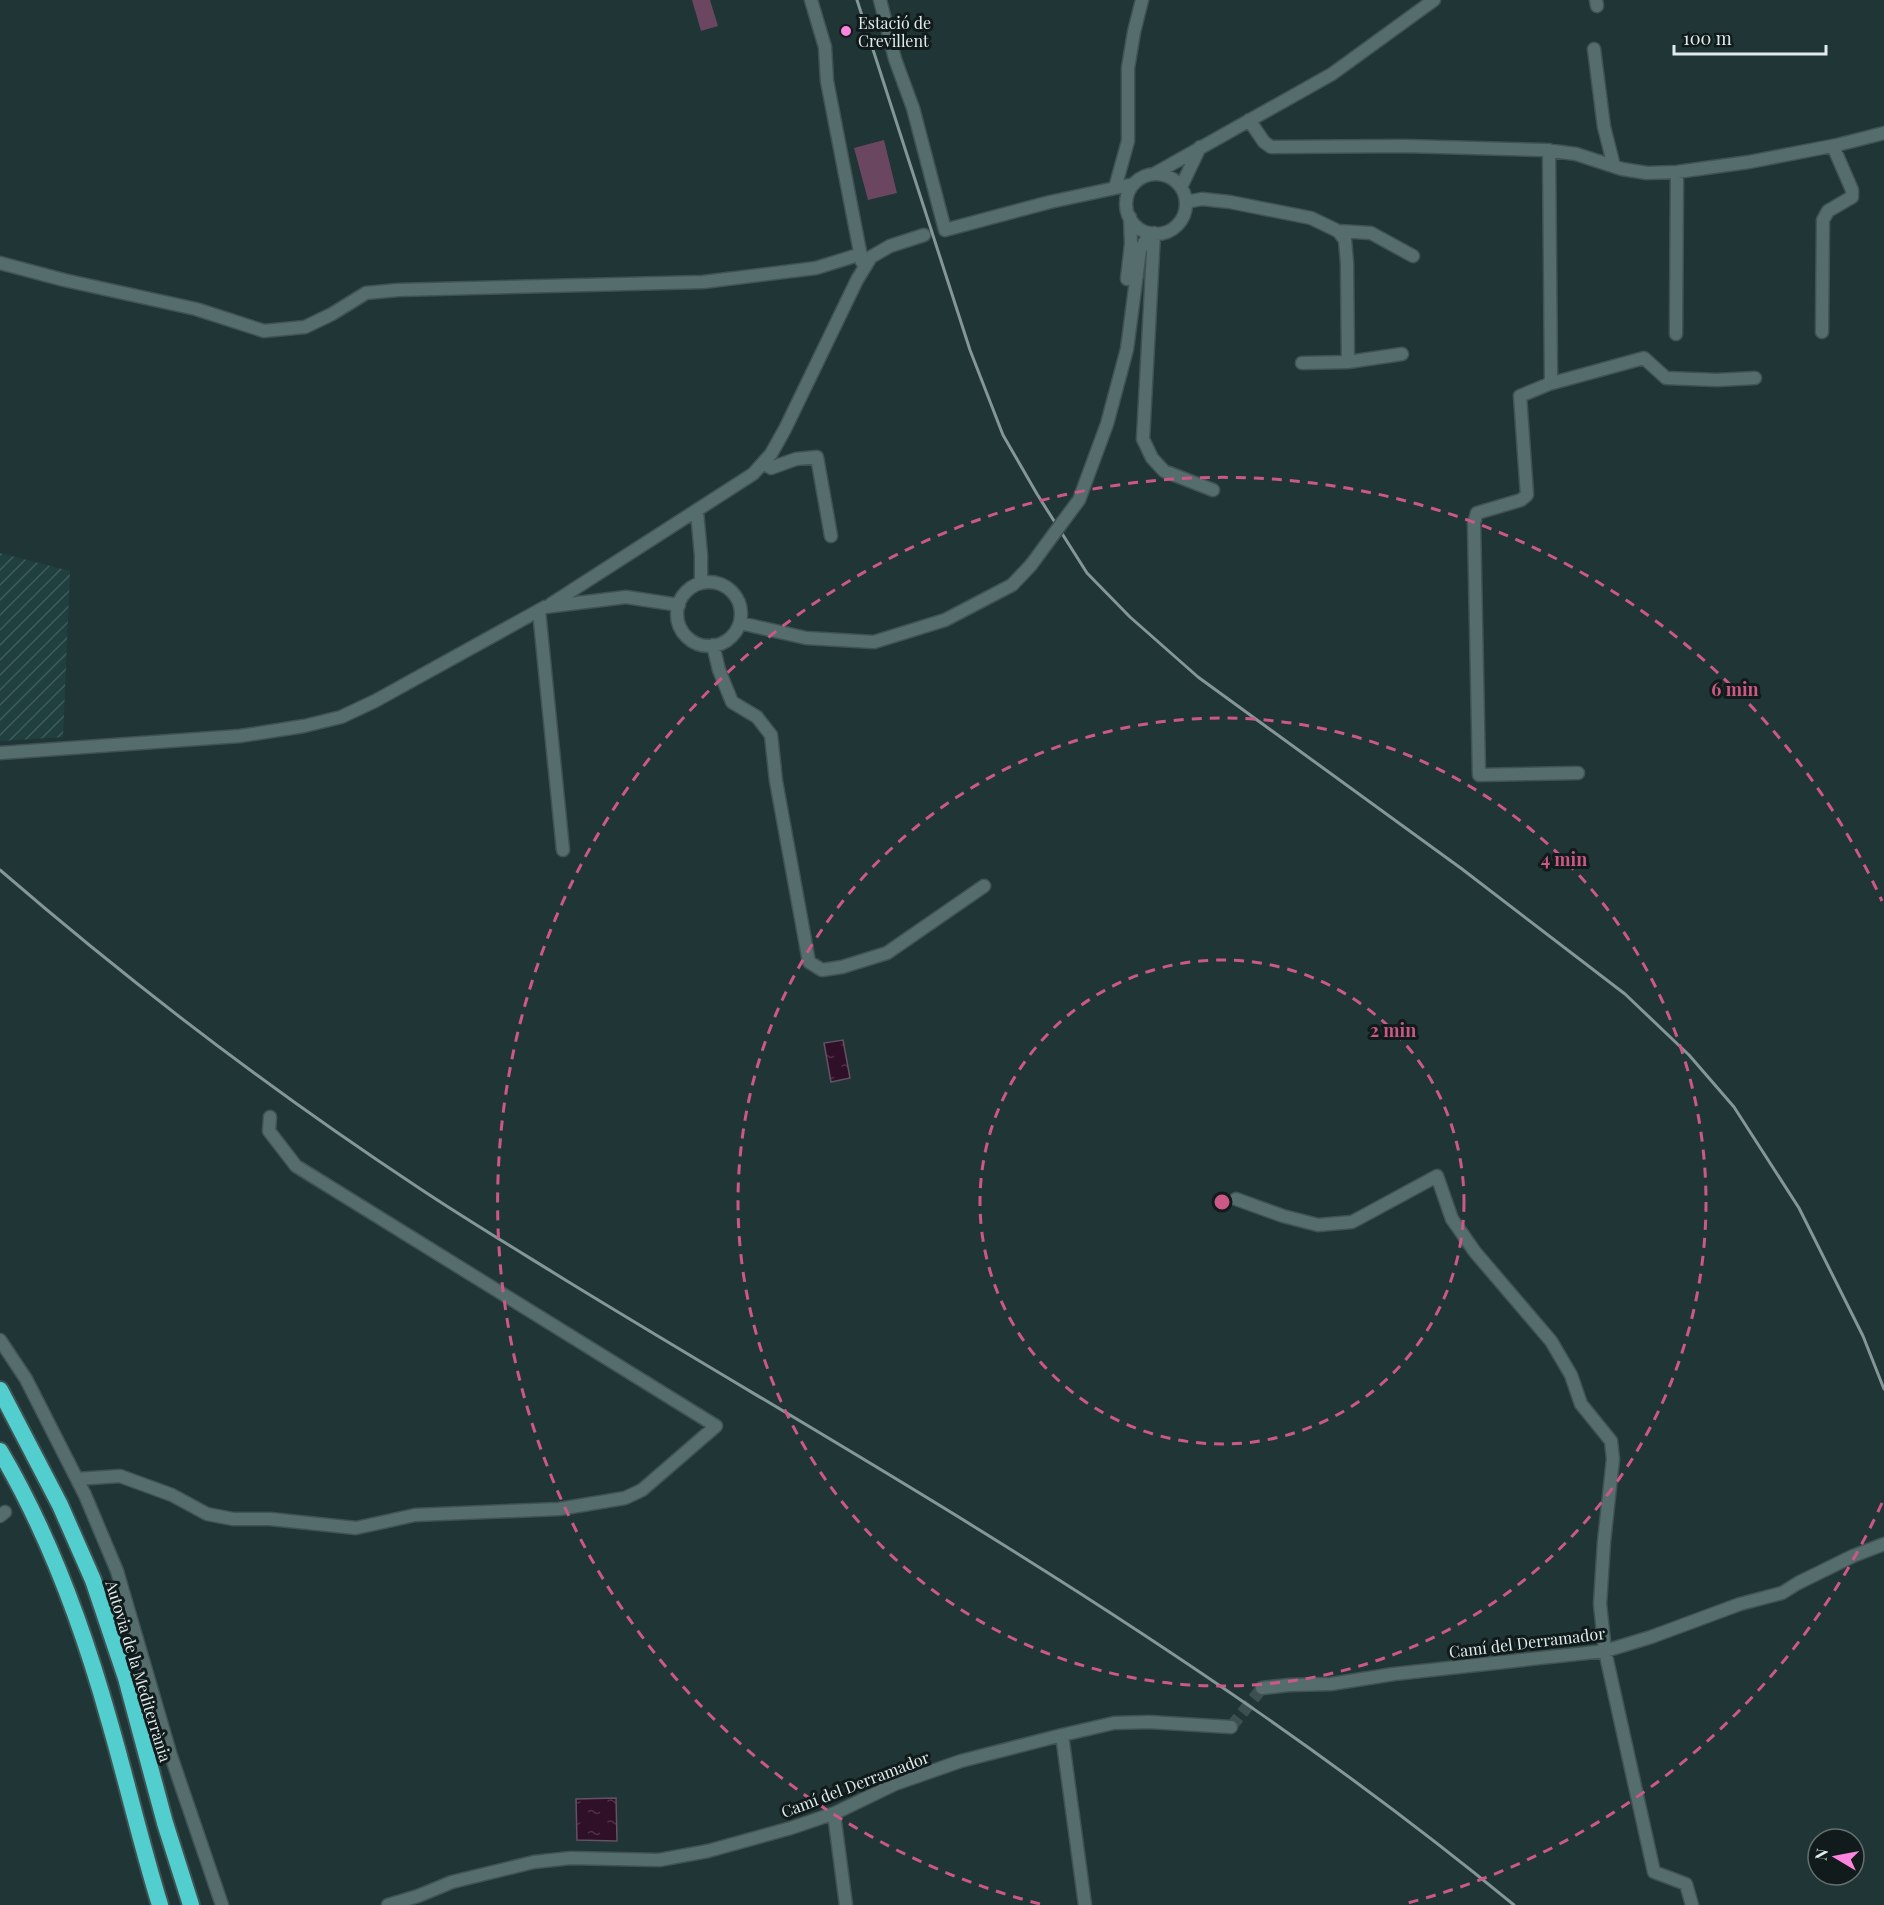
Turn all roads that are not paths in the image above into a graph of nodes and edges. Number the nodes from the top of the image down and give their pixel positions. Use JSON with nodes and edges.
{"nodes":[{"id":1,"x":812,"y":0,"type":"edge"},
{"id":2,"x":880,"y":0,"type":"edge"},
{"id":3,"x":1142,"y":0,"type":"edge"},
{"id":4,"x":1434,"y":0,"type":"edge"},
{"id":5,"x":1594,"y":49,"type":"dead end"},
{"id":6,"x":1249,"y":120,"type":"junction"},
{"id":7,"x":1884,"y":133,"type":"edge"},
{"id":8,"x":1833,"y":146,"type":"junction"},
{"id":9,"x":1200,"y":147,"type":"junction"},
{"id":10,"x":1549,"y":150,"type":"junction"},
{"id":11,"x":1614,"y":166,"type":"junction"},
{"id":12,"x":1677,"y":172,"type":"junction"},
{"id":13,"x":1154,"y":174,"type":"junction"},
{"id":14,"x":1134,"y":184,"type":"junction"},
{"id":15,"x":1181,"y":187,"type":"junction"},
{"id":16,"x":1115,"y":188,"type":"junction"},
{"id":17,"x":1186,"y":202,"type":"junction"},
{"id":18,"x":1130,"y":217,"type":"junction"},
{"id":19,"x":1338,"y":231,"type":"junction"},
{"id":20,"x":1152,"y":233,"type":"junction"},
{"id":21,"x":924,"y":235,"type":"dead end"},
{"id":22,"x":861,"y":254,"type":"junction"},
{"id":23,"x":1413,"y":256,"type":"dead end"},
{"id":24,"x":0,"y":263,"type":"edge"},
{"id":25,"x":864,"y":268,"type":"junction"},
{"id":26,"x":1822,"y":332,"type":"dead end"},
{"id":27,"x":1676,"y":334,"type":"dead end"},
{"id":28,"x":1402,"y":354,"type":"dead end"},
{"id":29,"x":1348,"y":362,"type":"junction"},
{"id":30,"x":1302,"y":363,"type":"dead end"},
{"id":31,"x":1121,"y":367,"type":"junction"},
{"id":32,"x":1755,"y":378,"type":"dead end"},
{"id":33,"x":1549,"y":384,"type":"junction"},
{"id":34,"x":763,"y":463,"type":"junction"},
{"id":35,"x":1213,"y":490,"type":"dead end"},
{"id":36,"x":697,"y":512,"type":"junction"},
{"id":37,"x":831,"y":536,"type":"dead end"},
{"id":38,"x":701,"y":583,"type":"junction"},
{"id":39,"x":679,"y":605,"type":"junction"},
{"id":40,"x":542,"y":609,"type":"junction"},
{"id":41,"x":740,"y":623,"type":"junction"},
{"id":42,"x":713,"y":645,"type":"junction"},
{"id":43,"x":0,"y":753,"type":"edge"},
{"id":44,"x":1578,"y":773,"type":"dead end"},
{"id":45,"x":563,"y":850,"type":"dead end"},
{"id":46,"x":984,"y":886,"type":"dead end"},
{"id":47,"x":270,"y":1117,"type":"dead end"},
{"id":48,"x":1236,"y":1199,"type":"dead end"},
{"id":49,"x":0,"y":1340,"type":"edge"},
{"id":50,"x":0,"y":1390,"type":"edge"},
{"id":51,"x":0,"y":1451,"type":"edge"},
{"id":52,"x":77,"y":1479,"type":"junction"},
{"id":53,"x":1884,"y":1544,"type":"edge"},
{"id":54,"x":1605,"y":1651,"type":"junction"},
{"id":55,"x":1262,"y":1689,"type":"tunnel mouth"},
{"id":56,"x":1231,"y":1727,"type":"dead end"},
{"id":57,"x":1062,"y":1735,"type":"junction"},
{"id":58,"x":834,"y":1814,"type":"junction"},
{"id":59,"x":160,"y":1905,"type":"edge"},
{"id":60,"x":191,"y":1905,"type":"edge"},
{"id":61,"x":222,"y":1905,"type":"edge"},
{"id":62,"x":388,"y":1905,"type":"edge"},
{"id":63,"x":846,"y":1905,"type":"edge"},
{"id":64,"x":1085,"y":1905,"type":"edge"},
{"id":65,"x":1692,"y":1905,"type":"edge"}],
"edges":[{"from":1,"to":22,"type":"street"},
{"from":2,"to":16,"type":"street"},
{"from":3,"to":16,"type":"street"},
{"from":4,"to":6,"type":"street"},
{"from":5,"to":11,"type":"street"},
{"from":6,"to":9,"type":"street"},
{"from":6,"to":10,"type":"street"},
{"from":7,"to":8,"type":"street"},
{"from":8,"to":12,"type":"street"},
{"from":8,"to":26,"type":"street"},
{"from":9,"to":13,"type":"street"},
{"from":9,"to":15,"type":"street"},
{"from":10,"to":11,"type":"street"},
{"from":10,"to":33,"type":"street"},
{"from":11,"to":12,"type":"street"},
{"from":12,"to":27,"type":"street"},
{"from":13,"to":14,"type":"street"},
{"from":13,"to":15,"type":"street"},
{"from":14,"to":16,"type":"street"},
{"from":14,"to":18,"type":"street"},
{"from":15,"to":17,"type":"street"},
{"from":17,"to":19,"type":"street"},
{"from":17,"to":20,"type":"street"},
{"from":18,"to":20,"type":"street"},
{"from":18,"to":31,"type":"street"},
{"from":19,"to":23,"type":"street"},
{"from":19,"to":29,"type":"street"},
{"from":20,"to":31,"type":"street"},
{"from":20,"to":35,"type":"street"},
{"from":21,"to":25,"type":"street"},
{"from":22,"to":24,"type":"street"},
{"from":22,"to":25,"type":"street"},
{"from":25,"to":34,"type":"street"},
{"from":28,"to":29,"type":"street"},
{"from":29,"to":30,"type":"street"},
{"from":31,"to":41,"type":"street","bridge":true},
{"from":32,"to":33,"type":"street"},
{"from":33,"to":44,"type":"street"},
{"from":34,"to":36,"type":"street"},
{"from":34,"to":37,"type":"street"},
{"from":36,"to":38,"type":"street"},
{"from":36,"to":40,"type":"street"},
{"from":38,"to":39,"type":"street"},
{"from":38,"to":41,"type":"street"},
{"from":39,"to":40,"type":"street"},
{"from":39,"to":42,"type":"street"},
{"from":40,"to":43,"type":"street"},
{"from":40,"to":45,"type":"street"},
{"from":41,"to":42,"type":"street"},
{"from":42,"to":46,"type":"street"},
{"from":47,"to":52,"type":"street"},
{"from":48,"to":54,"type":"street"},
{"from":49,"to":52,"type":"street"},
{"from":50,"to":60,"type":"highway","name":"Autovia de la Mediterrània"},
{"from":51,"to":59,"type":"highway"},
{"from":52,"to":61,"type":"street"},
{"from":53,"to":54,"type":"street","name":"Camí del Derramador"},
{"from":54,"to":55,"type":"street","name":"Camí del Derramador"},
{"from":54,"to":65,"type":"street"},
{"from":56,"to":57,"type":"street","name":"Camí del Derramador"},
{"from":57,"to":58,"type":"street","name":"Camí del Derramador"},
{"from":57,"to":64,"type":"street"},
{"from":58,"to":62,"type":"street","name":"Camí del Derramador"},
{"from":58,"to":63,"type":"street"}]}
